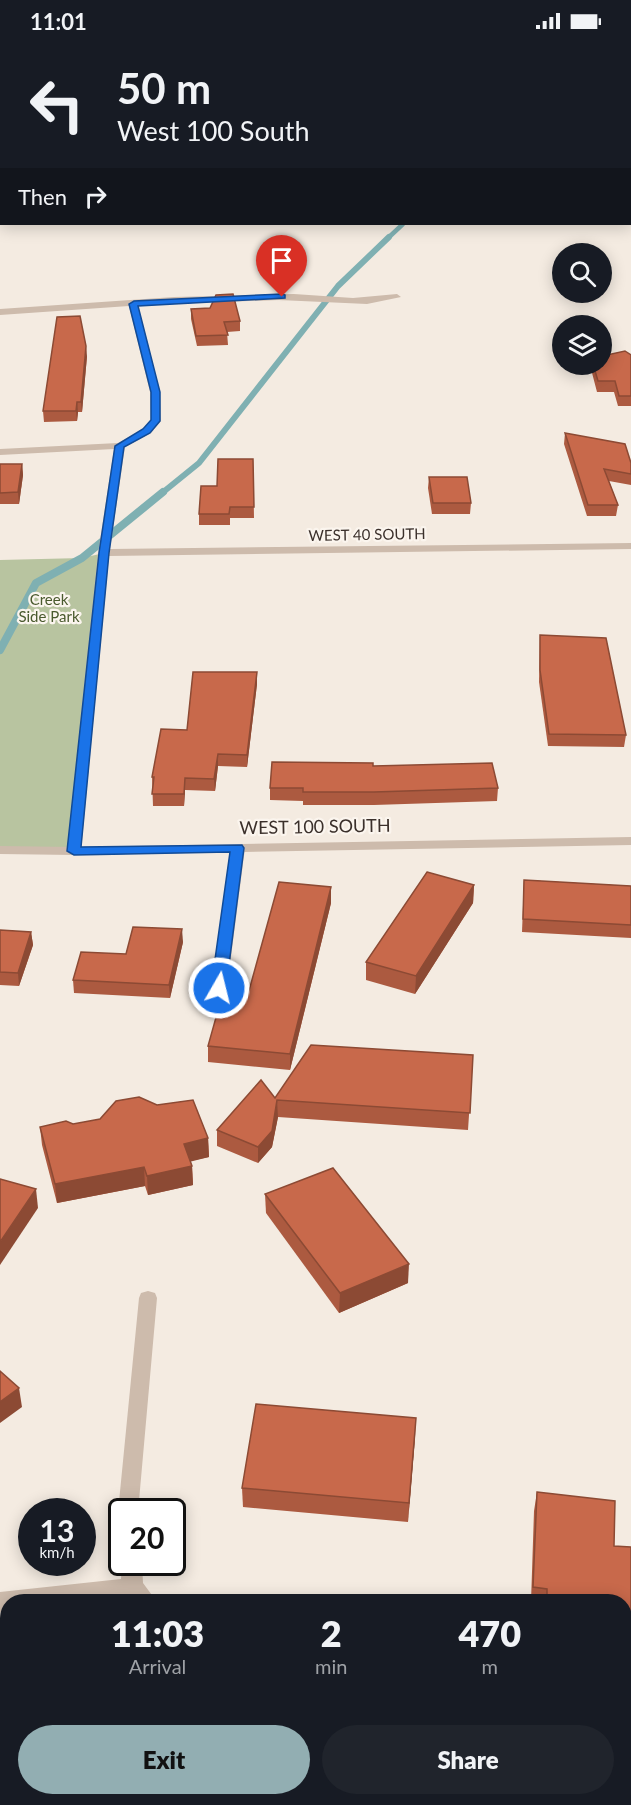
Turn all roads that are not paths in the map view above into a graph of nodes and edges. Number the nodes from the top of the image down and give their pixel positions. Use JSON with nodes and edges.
{"nodes":[{"id":1,"x":398,"y":297,"type":"dead end"},
{"id":2,"x":134,"y":304,"type":"junction"},
{"id":3,"x":0,"y":312,"type":"edge"},
{"id":4,"x":120,"y":446,"type":"junction"},
{"id":5,"x":0,"y":452,"type":"edge"},
{"id":6,"x":631,"y":546,"type":"edge"},
{"id":7,"x":104,"y":553,"type":"junction"},
{"id":8,"x":631,"y":841,"type":"edge"},
{"id":9,"x":237,"y":848,"type":"junction"},
{"id":10,"x":0,"y":850,"type":"edge"},
{"id":11,"x":74,"y":851,"type":"junction"},
{"id":12,"x":219,"y":988,"type":"dead end"},
{"id":13,"x":148,"y":1298,"type":"dead end"},
{"id":14,"x":130,"y":1498,"type":"edge"},
{"id":15,"x":134,"y":1576,"type":"edge"},
{"id":16,"x":139,"y":1594,"type":"edge"}],
"edges":[{"from":1,"to":2,"type":"street"},
{"from":2,"to":3,"type":"street"},
{"from":2,"to":4,"type":"street"},
{"from":4,"to":5,"type":"street"},
{"from":4,"to":7,"type":"street"},
{"from":6,"to":7,"type":"street","name":"WEST 40 SOUTH"},
{"from":7,"to":11,"type":"street"},
{"from":8,"to":9,"type":"street","name":"WEST 100 SOUTH"},
{"from":9,"to":11,"type":"street","name":"WEST 100 SOUTH"},
{"from":9,"to":12,"type":"street"},
{"from":10,"to":11,"type":"street","name":"WEST 100 SOUTH"},
{"from":13,"to":14,"type":"street"},
{"from":15,"to":16,"type":"street"}]}
